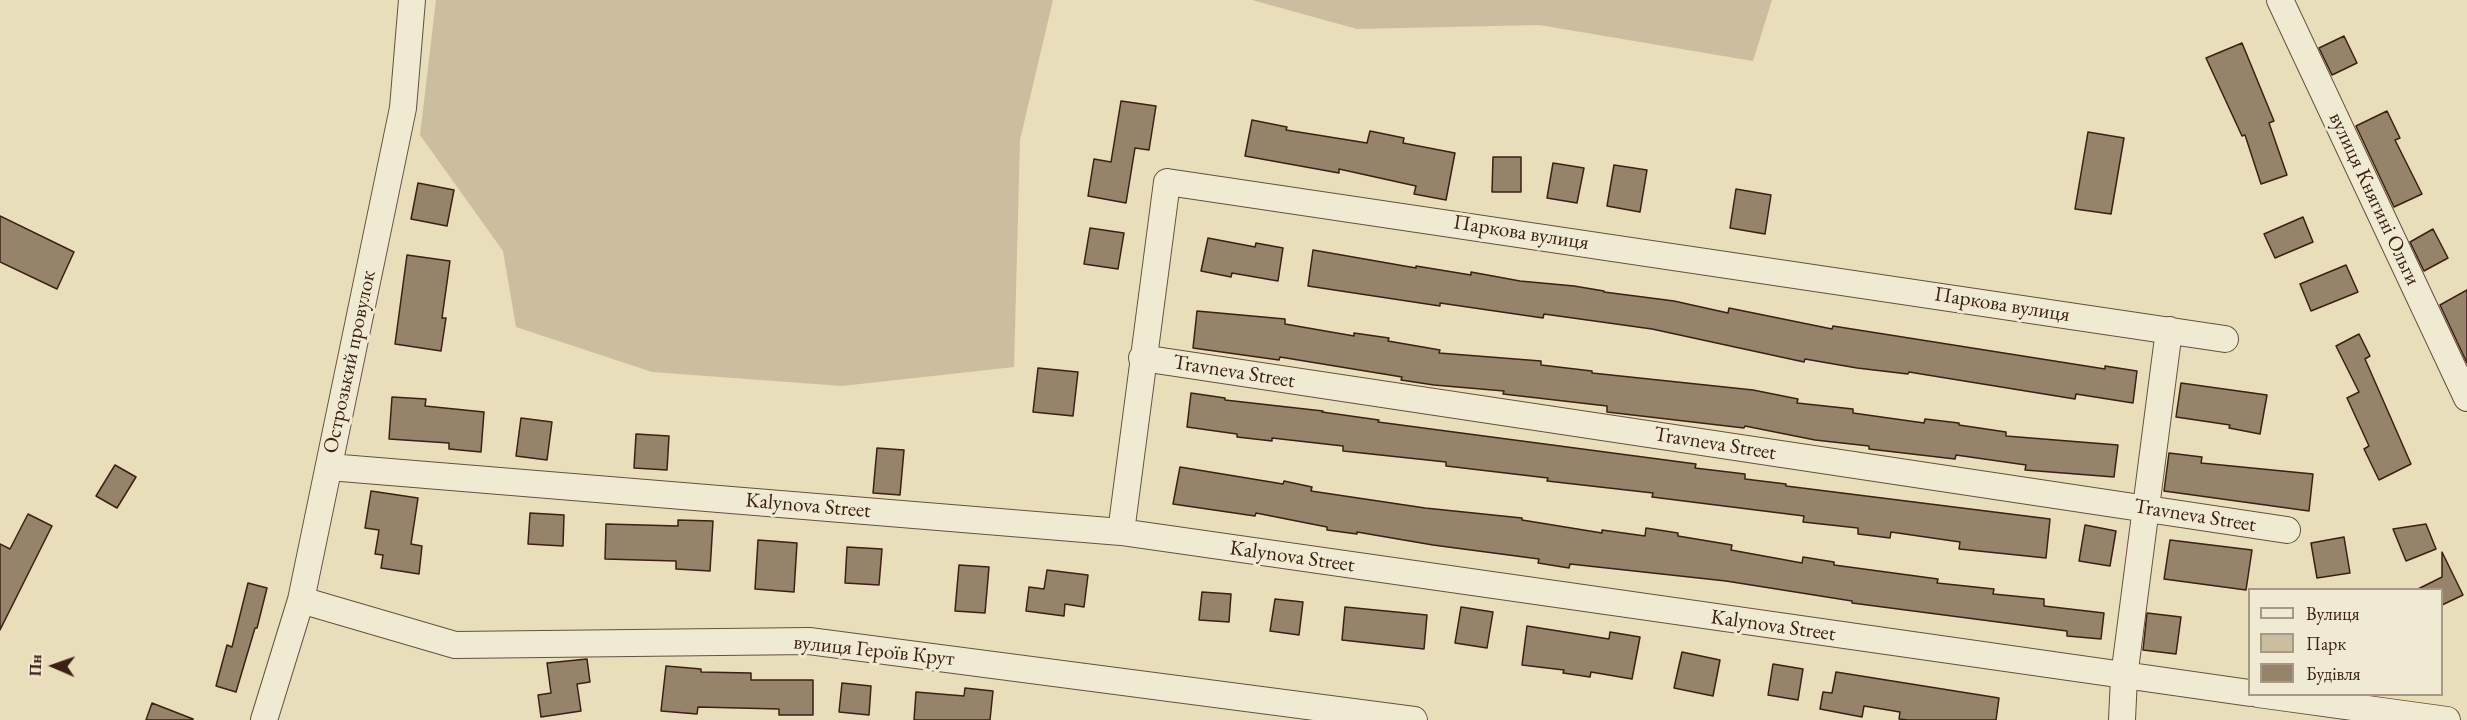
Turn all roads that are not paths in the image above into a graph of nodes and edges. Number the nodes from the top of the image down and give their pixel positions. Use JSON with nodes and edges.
{"nodes":[{"id":1,"x":412,"y":0,"type":"edge"},
{"id":2,"x":2280,"y":0,"type":"edge"},
{"id":3,"x":2169,"y":330,"type":"junction"},
{"id":4,"x":2225,"y":339,"type":"dead end"},
{"id":5,"x":1142,"y":358,"type":"junction"},
{"id":6,"x":2464,"y":382,"type":"edge"},
{"id":7,"x":329,"y":467,"type":"junction"},
{"id":8,"x":2146,"y":508,"type":"junction"},
{"id":9,"x":2287,"y":530,"type":"dead end"},
{"id":10,"x":1121,"y":532,"type":"junction"},
{"id":11,"x":301,"y":600,"type":"junction"},
{"id":12,"x":2124,"y":676,"type":"junction"},
{"id":13,"x":2248,"y":693,"type":"edge"},
{"id":14,"x":2273,"y":696,"type":"edge"},
{"id":15,"x":264,"y":720,"type":"edge"},
{"id":16,"x":1414,"y":720,"type":"edge"},
{"id":17,"x":2122,"y":720,"type":"edge"},
{"id":18,"x":2447,"y":720,"type":"edge"}],
"edges":[{"from":1,"to":7,"type":"street","name":"Острозький провулок"},
{"from":2,"to":6,"type":"street","name":"вулиця Княгині Ольги"},
{"from":3,"to":4,"type":"street","name":"Паркова вулиця"},
{"from":3,"to":5,"type":"street","name":"Паркова вулиця"},
{"from":3,"to":8,"type":"street"},
{"from":5,"to":8,"type":"street","name":"Travneva Street"},
{"from":5,"to":10,"type":"street","name":"Паркова вулиця"},
{"from":7,"to":10,"type":"street","name":"Kalynova Street"},
{"from":7,"to":11,"type":"street","name":"Острозький провулок"},
{"from":8,"to":9,"type":"street","name":"Travneva Street"},
{"from":8,"to":12,"type":"street"},
{"from":10,"to":12,"type":"street","name":"Kalynova Street"},
{"from":11,"to":15,"type":"street","name":"Острозький провулок"},
{"from":11,"to":16,"type":"street","name":"вулиця Героїв Крут"},
{"from":12,"to":13,"type":"street","name":"Kalynova Street"},
{"from":12,"to":17,"type":"street"},
{"from":14,"to":18,"type":"street"}]}
